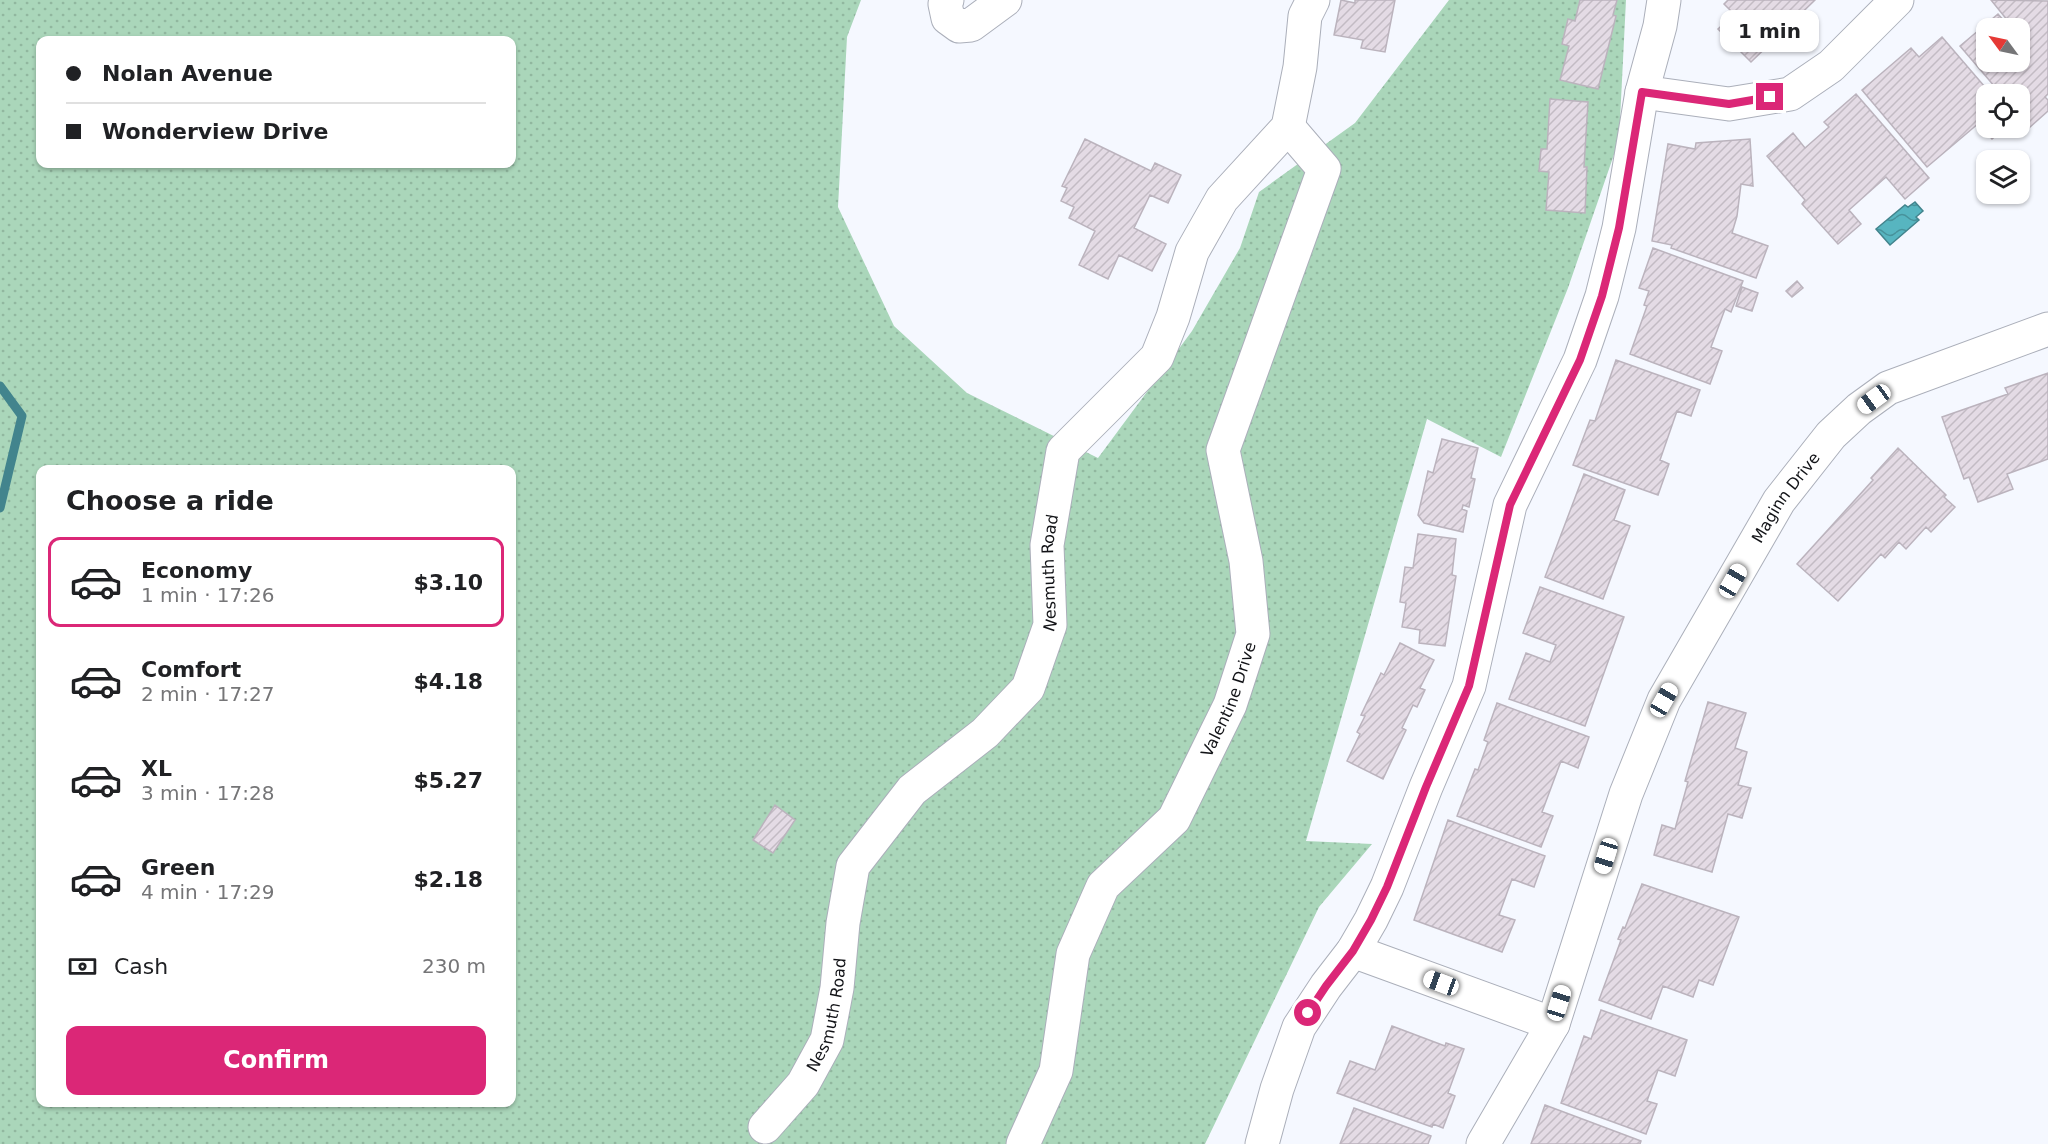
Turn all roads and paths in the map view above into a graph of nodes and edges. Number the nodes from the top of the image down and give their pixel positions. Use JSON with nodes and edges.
{"nodes":[{"id":1,"x":947,"y":0,"type":"edge"},
{"id":2,"x":1005,"y":0,"type":"edge"},
{"id":3,"x":1313,"y":0,"type":"edge"},
{"id":4,"x":1664,"y":0,"type":"edge"},
{"id":5,"x":1897,"y":0,"type":"edge"},
{"id":6,"x":1642,"y":92,"type":"junction"},
{"id":7,"x":1288,"y":128,"type":"junction"},
{"id":8,"x":2048,"y":328,"type":"edge"},
{"id":9,"x":1353,"y":951,"type":"junction"},
{"id":10,"x":1553,"y":1024,"type":"junction"},
{"id":11,"x":765,"y":1127,"type":"dead end"},
{"id":12,"x":1023,"y":1144,"type":"edge"},
{"id":13,"x":1262,"y":1144,"type":"edge"},
{"id":14,"x":1483,"y":1144,"type":"edge"}],
"edges":[{"from":1,"to":2,"type":"street"},
{"from":3,"to":7,"type":"street"},
{"from":4,"to":6,"type":"street"},
{"from":5,"to":6,"type":"street"},
{"from":6,"to":9,"type":"street"},
{"from":7,"to":11,"type":"street","name":"Nesmuth Road"},
{"from":7,"to":12,"type":"street","name":"Valentine Drive"},
{"from":8,"to":10,"type":"street","name":"Maginn Drive"},
{"from":9,"to":10,"type":"street"},
{"from":9,"to":13,"type":"street"},
{"from":10,"to":14,"type":"street","name":"Maginn Drive"}]}
